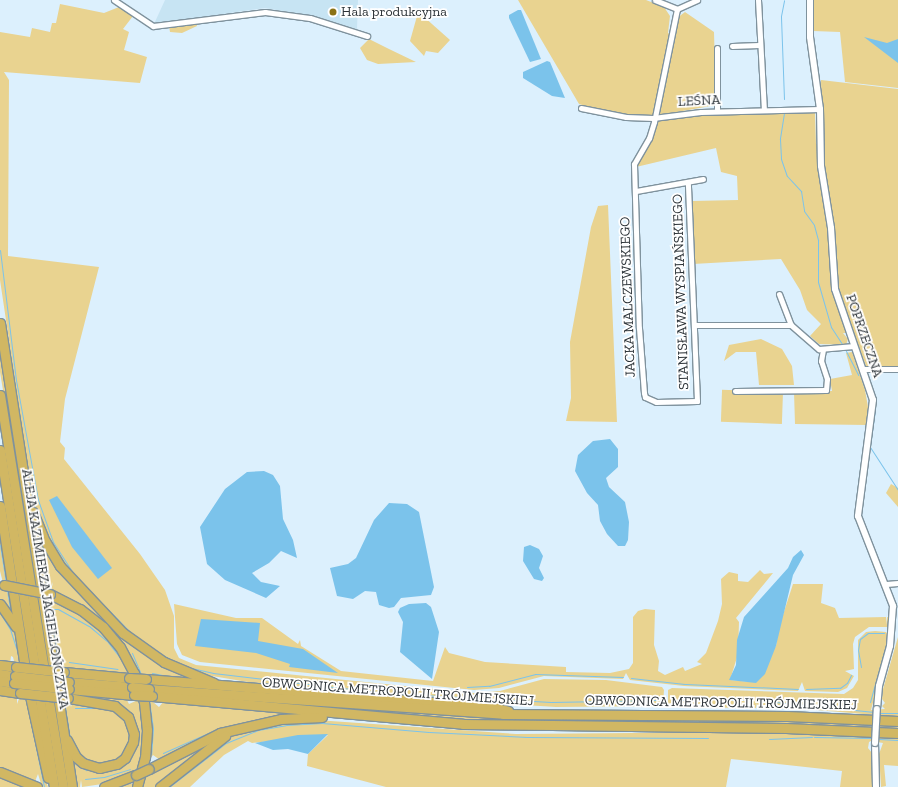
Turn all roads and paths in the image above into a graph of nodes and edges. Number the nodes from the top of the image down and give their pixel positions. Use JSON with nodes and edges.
{"nodes":[{"id":1,"x":114,"y":0,"type":"edge"},
{"id":2,"x":655,"y":0,"type":"edge"},
{"id":3,"x":697,"y":0,"type":"edge"},
{"id":4,"x":758,"y":0,"type":"edge"},
{"id":5,"x":810,"y":0,"type":"edge"},
{"id":6,"x":677,"y":9,"type":"junction"},
{"id":7,"x":367,"y":36,"type":"dead end"},
{"id":8,"x":759,"y":45,"type":"junction"},
{"id":9,"x":732,"y":46,"type":"dead end"},
{"id":10,"x":716,"y":48,"type":"dead end"},
{"id":11,"x":581,"y":108,"type":"dead end"},
{"id":12,"x":820,"y":109,"type":"junction"},
{"id":13,"x":764,"y":110,"type":"junction"},
{"id":14,"x":717,"y":112,"type":"junction"},
{"id":15,"x":655,"y":117,"type":"junction"},
{"id":16,"x":703,"y":179,"type":"dead end"},
{"id":17,"x":688,"y":183,"type":"junction"},
{"id":18,"x":636,"y":190,"type":"junction"},
{"id":19,"x":779,"y":294,"type":"dead end"},
{"id":20,"x":0,"y":323,"type":"edge"},
{"id":21,"x":694,"y":325,"type":"junction"},
{"id":22,"x":791,"y":325,"type":"junction"},
{"id":23,"x":854,"y":346,"type":"junction"},
{"id":24,"x":823,"y":350,"type":"junction"},
{"id":25,"x":862,"y":369,"type":"junction"},
{"id":26,"x":898,"y":369,"type":"edge"},
{"id":27,"x":735,"y":391,"type":"dead end"},
{"id":28,"x":0,"y":395,"type":"edge"},
{"id":29,"x":697,"y":401,"type":"joint"},
{"id":30,"x":0,"y":450,"type":"edge"},
{"id":31,"x":24,"y":482,"type":"junction"},
{"id":32,"x":0,"y":506,"type":"edge"},
{"id":33,"x":898,"y":583,"type":"edge"},
{"id":34,"x":886,"y":584,"type":"junction"},
{"id":35,"x":2,"y":585,"type":"edge"},
{"id":36,"x":0,"y":604,"type":"edge"},
{"id":37,"x":20,"y":635,"type":"junction"},
{"id":38,"x":0,"y":665,"type":"edge"},
{"id":39,"x":0,"y":674,"type":"edge"},
{"id":40,"x":15,"y":675,"type":"junction"},
{"id":41,"x":0,"y":681,"type":"edge"},
{"id":42,"x":218,"y":685,"type":"junction"},
{"id":43,"x":0,"y":690,"type":"edge"},
{"id":44,"x":69,"y":690,"type":"junction"},
{"id":45,"x":151,"y":692,"type":"junction"},
{"id":46,"x":517,"y":714,"type":"junction"},
{"id":47,"x":374,"y":717,"type":"junction"},
{"id":48,"x":898,"y":721,"type":"edge"},
{"id":49,"x":246,"y":726,"type":"junction"},
{"id":50,"x":63,"y":729,"type":"junction"},
{"id":51,"x":898,"y":733,"type":"edge"},
{"id":52,"x":0,"y":772,"type":"edge"},
{"id":53,"x":37,"y":787,"type":"edge"},
{"id":54,"x":50,"y":787,"type":"edge"},
{"id":55,"x":54,"y":787,"type":"edge"},
{"id":56,"x":63,"y":787,"type":"edge"},
{"id":57,"x":72,"y":787,"type":"edge"},
{"id":58,"x":104,"y":787,"type":"edge"},
{"id":59,"x":137,"y":787,"type":"edge"},
{"id":60,"x":160,"y":787,"type":"edge"},
{"id":61,"x":876,"y":787,"type":"edge"}],
"edges":[{"from":1,"to":7,"type":"street"},
{"from":2,"to":6,"type":"street"},
{"from":3,"to":6,"type":"street"},
{"from":4,"to":8,"type":"street"},
{"from":5,"to":12,"type":"street","name":"POPRZECZNA"},
{"from":6,"to":15,"type":"street"},
{"from":8,"to":9,"type":"street"},
{"from":8,"to":13,"type":"street"},
{"from":10,"to":14,"type":"street"},
{"from":11,"to":15,"type":"street","name":"LEŚNA"},
{"from":12,"to":13,"type":"street","name":"LEŚNA"},
{"from":12,"to":23,"type":"street","name":"POPRZECZNA"},
{"from":13,"to":14,"type":"street","name":"LEŚNA"},
{"from":14,"to":15,"type":"street","name":"LEŚNA"},
{"from":15,"to":18,"type":"street"},
{"from":16,"to":17,"type":"street"},
{"from":17,"to":18,"type":"street"},
{"from":17,"to":21,"type":"street","name":"STANISŁAWA WYSPIAŃSKIEGO"},
{"from":18,"to":29,"type":"street","name":"JACKA MALCZEWSKIEGO"},
{"from":19,"to":22,"type":"street"},
{"from":20,"to":31,"type":"highway"},
{"from":21,"to":22,"type":"street"},
{"from":21,"to":29,"type":"street","name":"STANISŁAWA WYSPIAŃSKIEGO"},
{"from":22,"to":24,"type":"street"},
{"from":23,"to":24,"type":"street"},
{"from":23,"to":25,"type":"street","name":"POPRZECZNA"},
{"from":24,"to":27,"type":"street"},
{"from":25,"to":26,"type":"street"},
{"from":25,"to":34,"type":"street","name":"POPRZECZNA"},
{"from":28,"to":56,"type":"highway","name":"ALEJA KAZIMIERZA JAGIELLOŃCZYKA"},
{"from":30,"to":55,"type":"highway","name":"ALEJA KAZIMIERZA JAGIELLOŃCZYKA"},
{"from":31,"to":42,"type":"highway"},
{"from":31,"to":50,"type":"highway"},
{"from":32,"to":37,"type":"highway"},
{"from":33,"to":34,"type":"street"},
{"from":34,"to":61,"type":"street","name":"POPRZECZNA","bridge":true},
{"from":35,"to":59,"type":"highway","bridge":true},
{"from":36,"to":37,"type":"highway"},
{"from":37,"to":54,"type":"highway"},
{"from":38,"to":40,"type":"highway"},
{"from":39,"to":40,"type":"highway"},
{"from":40,"to":41,"type":"highway"},
{"from":40,"to":42,"type":"highway","bridge":true},
{"from":40,"to":44,"type":"highway","name":"OBWODNICA METROPOLII TRÓJMIEJSKIEJ","bridge":true},
{"from":42,"to":46,"type":"highway"},
{"from":43,"to":44,"type":"highway","bridge":true},
{"from":44,"to":45,"type":"highway","name":"OBWODNICA METROPOLII TRÓJMIEJSKIEJ","bridge":true},
{"from":44,"to":50,"type":"highway"},
{"from":45,"to":46,"type":"highway","name":"OBWODNICA METROPOLII TRÓJMIEJSKIEJ"},
{"from":45,"to":47,"type":"highway","name":"OBWODNICA METROPOLII TRÓJMIEJSKIEJ"},
{"from":46,"to":48,"type":"highway","name":"OBWODNICA METROPOLII TRÓJMIEJSKIEJ"},
{"from":47,"to":49,"type":"highway"},
{"from":47,"to":51,"type":"highway","name":"OBWODNICA METROPOLII TRÓJMIEJSKIEJ"},
{"from":49,"to":58,"type":"highway","bridge":true},
{"from":49,"to":60,"type":"highway"},
{"from":50,"to":57,"type":"highway"},
{"from":52,"to":53,"type":"highway"}]}
